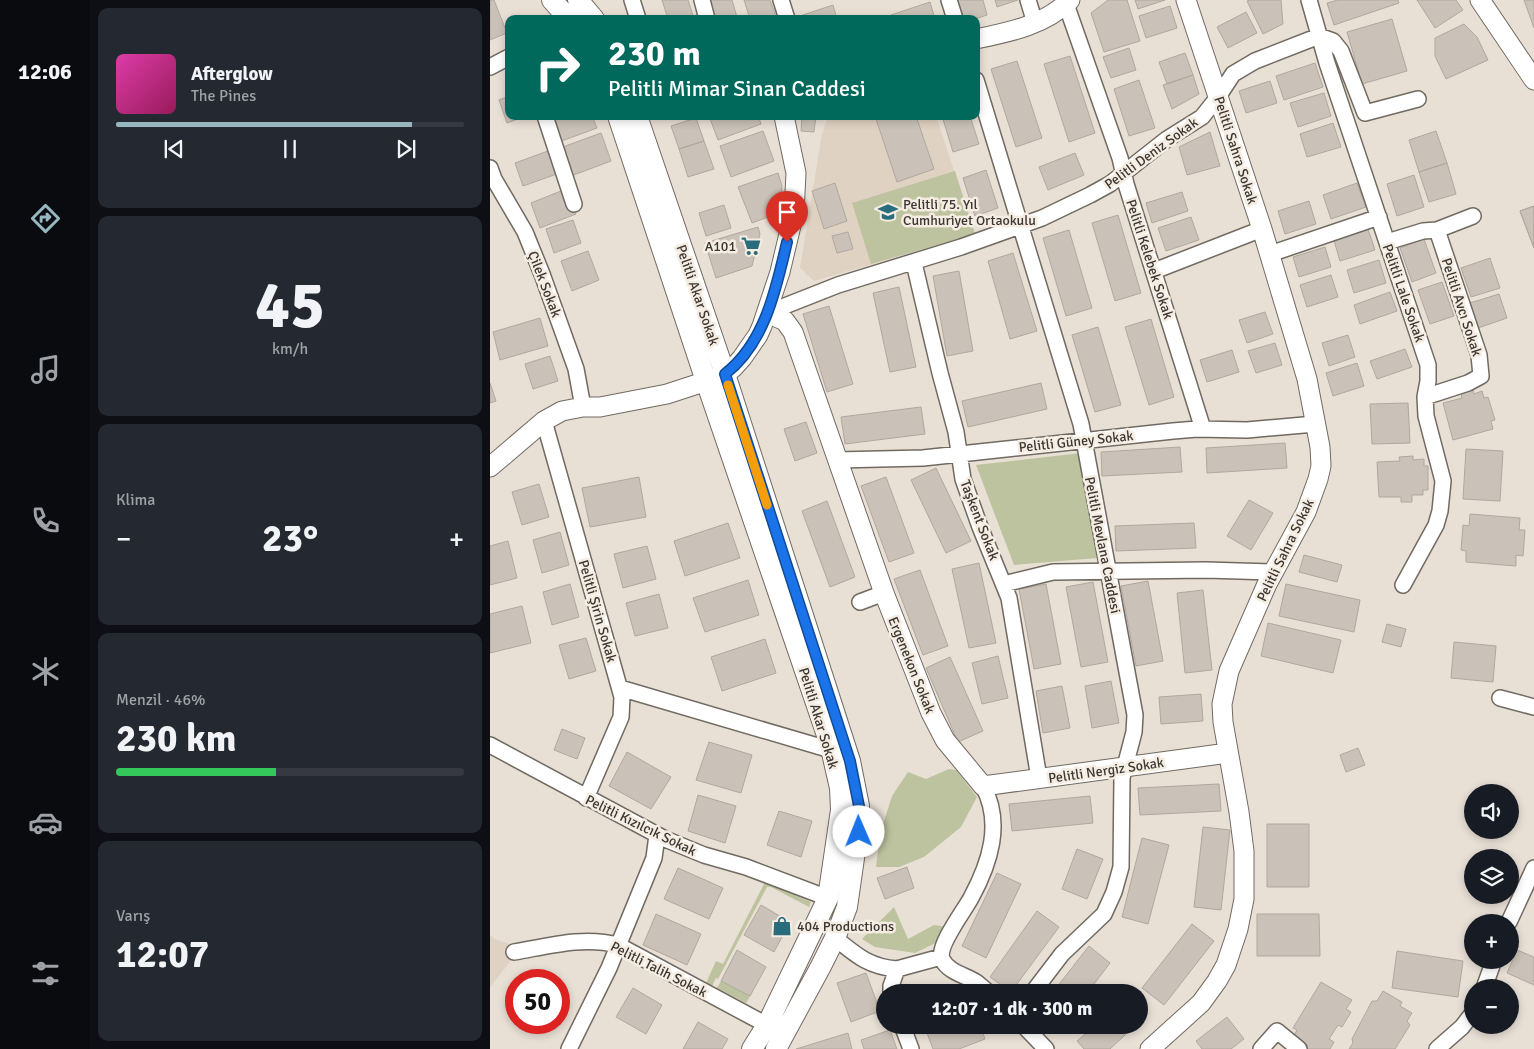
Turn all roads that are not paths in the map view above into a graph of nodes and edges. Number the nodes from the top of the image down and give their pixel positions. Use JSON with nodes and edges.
{"nodes":[{"id":1,"x":552,"y":0,"type":"edge"},
{"id":2,"x":578,"y":0,"type":"edge"},
{"id":3,"x":632,"y":0,"type":"edge"},
{"id":4,"x":702,"y":0,"type":"edge"},
{"id":5,"x":781,"y":0,"type":"edge"},
{"id":6,"x":949,"y":0,"type":"edge"},
{"id":7,"x":1028,"y":0,"type":"edge"},
{"id":8,"x":1186,"y":0,"type":"edge"},
{"id":9,"x":1309,"y":0,"type":"edge"},
{"id":10,"x":1480,"y":0,"type":"edge"},
{"id":11,"x":1068,"y":2,"type":"edge"},
{"id":12,"x":565,"y":15,"type":"edge"},
{"id":13,"x":591,"y":15,"type":"edge"},
{"id":14,"x":637,"y":15,"type":"edge"},
{"id":15,"x":706,"y":15,"type":"edge"},
{"id":16,"x":786,"y":15,"type":"edge"},
{"id":17,"x":954,"y":15,"type":"edge"},
{"id":18,"x":1036,"y":23,"type":"junction"},
{"id":19,"x":1319,"y":36,"type":"junction"},
{"id":20,"x":980,"y":38,"type":"edge"},
{"id":21,"x":505,"y":59,"type":"edge"},
{"id":22,"x":490,"y":67,"type":"edge"},
{"id":23,"x":1534,"y":80,"type":"edge"},
{"id":24,"x":980,"y":93,"type":"edge"},
{"id":25,"x":1218,"y":97,"type":"junction"},
{"id":26,"x":1418,"y":98,"type":"dead end"},
{"id":27,"x":546,"y":120,"type":"edge"},
{"id":28,"x":619,"y":120,"type":"edge"},
{"id":29,"x":638,"y":120,"type":"edge"},
{"id":30,"x":785,"y":120,"type":"edge"},
{"id":31,"x":490,"y":170,"type":"edge"},
{"id":32,"x":1123,"y":173,"type":"junction"},
{"id":33,"x":574,"y":204,"type":"dead end"},
{"id":34,"x":1473,"y":216,"type":"dead end"},
{"id":35,"x":1379,"y":217,"type":"junction"},
{"id":36,"x":1021,"y":225,"type":"junction"},
{"id":37,"x":1262,"y":229,"type":"junction"},
{"id":38,"x":1437,"y":230,"type":"junction"},
{"id":39,"x":1387,"y":242,"type":"junction"},
{"id":40,"x":1270,"y":254,"type":"junction"},
{"id":41,"x":914,"y":263,"type":"junction"},
{"id":42,"x":1154,"y":271,"type":"junction"},
{"id":43,"x":767,"y":313,"type":"junction"},
{"id":44,"x":725,"y":374,"type":"junction"},
{"id":45,"x":706,"y":381,"type":"junction"},
{"id":46,"x":1425,"y":397,"type":"junction"},
{"id":47,"x":583,"y":407,"type":"junction"},
{"id":48,"x":544,"y":421,"type":"junction"},
{"id":49,"x":1315,"y":424,"type":"junction"},
{"id":50,"x":1203,"y":429,"type":"junction"},
{"id":51,"x":1084,"y":441,"type":"junction"},
{"id":52,"x":959,"y":454,"type":"junction"},
{"id":53,"x":837,"y":460,"type":"junction"},
{"id":54,"x":490,"y":467,"type":"edge"},
{"id":55,"x":1108,"y":571,"type":"junction"},
{"id":56,"x":1274,"y":572,"type":"junction"},
{"id":57,"x":1004,"y":584,"type":"junction"},
{"id":58,"x":1403,"y":585,"type":"dead end"},
{"id":59,"x":884,"y":593,"type":"junction"},
{"id":60,"x":860,"y":602,"type":"dead end"},
{"id":61,"x":620,"y":688,"type":"junction"},
{"id":62,"x":1500,"y":698,"type":"dead end"},
{"id":63,"x":1534,"y":706,"type":"edge"},
{"id":64,"x":490,"y":745,"type":"edge"},
{"id":65,"x":831,"y":750,"type":"junction"},
{"id":66,"x":1228,"y":753,"type":"junction"},
{"id":67,"x":1125,"y":767,"type":"junction"},
{"id":68,"x":1039,"y":778,"type":"junction"},
{"id":69,"x":983,"y":786,"type":"junction"},
{"id":70,"x":586,"y":798,"type":"junction"},
{"id":71,"x":657,"y":835,"type":"junction"},
{"id":72,"x":1534,"y":868,"type":"edge"},
{"id":73,"x":828,"y":898,"type":"junction"},
{"id":74,"x":847,"y":907,"type":"junction"},
{"id":75,"x":1513,"y":914,"type":"edge"},
{"id":76,"x":835,"y":938,"type":"junction"},
{"id":77,"x":618,"y":945,"type":"junction"},
{"id":78,"x":514,"y":952,"type":"dead end"},
{"id":79,"x":941,"y":957,"type":"junction"},
{"id":80,"x":897,"y":969,"type":"junction"},
{"id":81,"x":892,"y":984,"type":"edge"},
{"id":82,"x":978,"y":984,"type":"edge"},
{"id":83,"x":1039,"y":984,"type":"edge"},
{"id":84,"x":1464,"y":1024,"type":"edge"},
{"id":85,"x":767,"y":1025,"type":"junction"},
{"id":86,"x":905,"y":1034,"type":"edge"},
{"id":87,"x":1032,"y":1034,"type":"edge"},
{"id":88,"x":569,"y":1049,"type":"edge"},
{"id":89,"x":752,"y":1049,"type":"edge"},
{"id":90,"x":776,"y":1049,"type":"edge"},
{"id":91,"x":911,"y":1049,"type":"edge"},
{"id":92,"x":1046,"y":1049,"type":"edge"},
{"id":93,"x":1150,"y":1049,"type":"edge"},
{"id":94,"x":1261,"y":1049,"type":"edge"},
{"id":95,"x":1299,"y":1049,"type":"edge"},
{"id":96,"x":1437,"y":1049,"type":"edge"}],
"edges":[{"from":1,"to":12,"type":"main road"},
{"from":2,"to":13,"type":"main road"},
{"from":3,"to":14,"type":"street"},
{"from":4,"to":15,"type":"street"},
{"from":5,"to":16,"type":"street"},
{"from":6,"to":17,"type":"street"},
{"from":7,"to":18,"type":"street"},
{"from":8,"to":25,"type":"street","name":"Pelitli Sahra Sokak"},
{"from":9,"to":19,"type":"street","name":"Pelitli Lale Sokak"},
{"from":10,"to":23,"type":"street"},
{"from":11,"to":18,"type":"street"},
{"from":11,"to":32,"type":"street","name":"Pelitli Kelebek Sokak"},
{"from":18,"to":20,"type":"street"},
{"from":19,"to":25,"type":"street","name":"Pelitli Deniz Sokak"},
{"from":19,"to":26,"type":"street"},
{"from":19,"to":35,"type":"street","name":"Pelitli Lale Sokak"},
{"from":21,"to":22,"type":"street"},
{"from":24,"to":36,"type":"street","name":"Pelitli Mevlana Caddesi"},
{"from":25,"to":32,"type":"street","name":"Pelitli Deniz Sokak"},
{"from":25,"to":37,"type":"street","name":"Pelitli Sahra Sokak"},
{"from":27,"to":33,"type":"street"},
{"from":28,"to":45,"type":"main road","name":"Pelitli Akar Sokak"},
{"from":29,"to":44,"type":"main road","name":"Pelitli Akar Sokak"},
{"from":30,"to":43,"type":"street"},
{"from":31,"to":47,"type":"street","name":"Çilek Sokak"},
{"from":32,"to":36,"type":"street","name":"Pelitli Deniz Sokak"},
{"from":32,"to":42,"type":"street","name":"Pelitli Kelebek Sokak"},
{"from":34,"to":38,"type":"street"},
{"from":35,"to":39,"type":"street","name":"Pelitli Lale Sokak"},
{"from":35,"to":40,"type":"street"},
{"from":36,"to":41,"type":"street","name":"Pelitli Deniz Sokak"},
{"from":36,"to":51,"type":"street","name":"Pelitli Mevlana Caddesi"},
{"from":37,"to":40,"type":"street","name":"Pelitli Sahra Sokak"},
{"from":37,"to":42,"type":"street"},
{"from":38,"to":39,"type":"street"},
{"from":38,"to":46,"type":"street","name":"Pelitli Avcı Sokak"},
{"from":39,"to":46,"type":"street","name":"Pelitli Lale Sokak"},
{"from":40,"to":49,"type":"street","name":"Pelitli Sahra Sokak"},
{"from":41,"to":43,"type":"street","name":"Pelitli Deniz Sokak"},
{"from":41,"to":52,"type":"street","name":"Taşkent Sokak"},
{"from":42,"to":50,"type":"street","name":"Pelitli Kelebek Sokak"},
{"from":43,"to":44,"type":"street"},
{"from":43,"to":53,"type":"street","name":"Ergenekon Sokak"},
{"from":44,"to":45,"type":"street"},
{"from":44,"to":74,"type":"main road","name":"Pelitli Akar Sokak"},
{"from":45,"to":47,"type":"street"},
{"from":45,"to":65,"type":"main road","name":"Pelitli Akar Sokak"},
{"from":46,"to":58,"type":"street","name":"Pelitli Lale Sokak"},
{"from":47,"to":48,"type":"street"},
{"from":48,"to":54,"type":"street"},
{"from":48,"to":61,"type":"street","name":"Pelitli Şirin Sokak"},
{"from":49,"to":50,"type":"street","name":"Pelitli Güney Sokak"},
{"from":49,"to":56,"type":"street","name":"Pelitli Sahra Sokak"},
{"from":50,"to":51,"type":"street","name":"Pelitli Güney Sokak"},
{"from":51,"to":52,"type":"street","name":"Pelitli Güney Sokak"},
{"from":51,"to":55,"type":"street","name":"Pelitli Mevlana Caddesi"},
{"from":52,"to":53,"type":"street","name":"Pelitli Güney Sokak"},
{"from":52,"to":57,"type":"street","name":"Taşkent Sokak"},
{"from":53,"to":59,"type":"street","name":"Ergenekon Sokak"},
{"from":55,"to":56,"type":"street"},
{"from":55,"to":57,"type":"street"},
{"from":55,"to":67,"type":"street","name":"Pelitli Mevlana Caddesi"},
{"from":56,"to":66,"type":"street","name":"Pelitli Sahra Sokak"},
{"from":57,"to":68,"type":"street","name":"Taşkent Sokak"},
{"from":59,"to":60,"type":"street"},
{"from":59,"to":69,"type":"street","name":"Ergenekon Sokak"},
{"from":61,"to":65,"type":"street"},
{"from":61,"to":70,"type":"street","name":"Pelitli Şirin Sokak"},
{"from":62,"to":63,"type":"street"},
{"from":64,"to":70,"type":"street","name":"Pelitli Kızılcık Sokak"},
{"from":65,"to":73,"type":"main road","name":"Pelitli Akar Sokak"},
{"from":66,"to":67,"type":"street","name":"Pelitli Nergiz Sokak"},
{"from":66,"to":93,"type":"street","name":"Pelitli Sahra Sokak"},
{"from":67,"to":68,"type":"street","name":"Pelitli Nergiz Sokak"},
{"from":67,"to":83,"type":"street","name":"Pelitli Mevlana Caddesi"},
{"from":68,"to":69,"type":"street","name":"Pelitli Nergiz Sokak"},
{"from":69,"to":79,"type":"street","name":"Ergenekon Sokak"},
{"from":70,"to":71,"type":"street","name":"Pelitli Kızılcık Sokak"},
{"from":71,"to":73,"type":"street","name":"Pelitli Kızılcık Sokak"},
{"from":71,"to":77,"type":"street"},
{"from":72,"to":75,"type":"street"},
{"from":73,"to":74,"type":"street"},
{"from":73,"to":85,"type":"main road","name":"Pelitli Akar Sokak"},
{"from":74,"to":76,"type":"main road","name":"Pelitli Akar Sokak"},
{"from":76,"to":80,"type":"street"},
{"from":76,"to":90,"type":"main road","name":"Pelitli Akar Sokak"},
{"from":77,"to":78,"type":"street","name":"Pelitli Talih Sokak"},
{"from":77,"to":85,"type":"street","name":"Pelitli Talih Sokak"},
{"from":77,"to":88,"type":"street"},
{"from":79,"to":80,"type":"street"},
{"from":79,"to":82,"type":"street"},
{"from":80,"to":81,"type":"street"},
{"from":84,"to":96,"type":"street"},
{"from":85,"to":89,"type":"main road","name":"Pelitli Akar Sokak"},
{"from":86,"to":91,"type":"street"},
{"from":87,"to":92,"type":"street"},
{"from":94,"to":95,"type":"street"}]}
